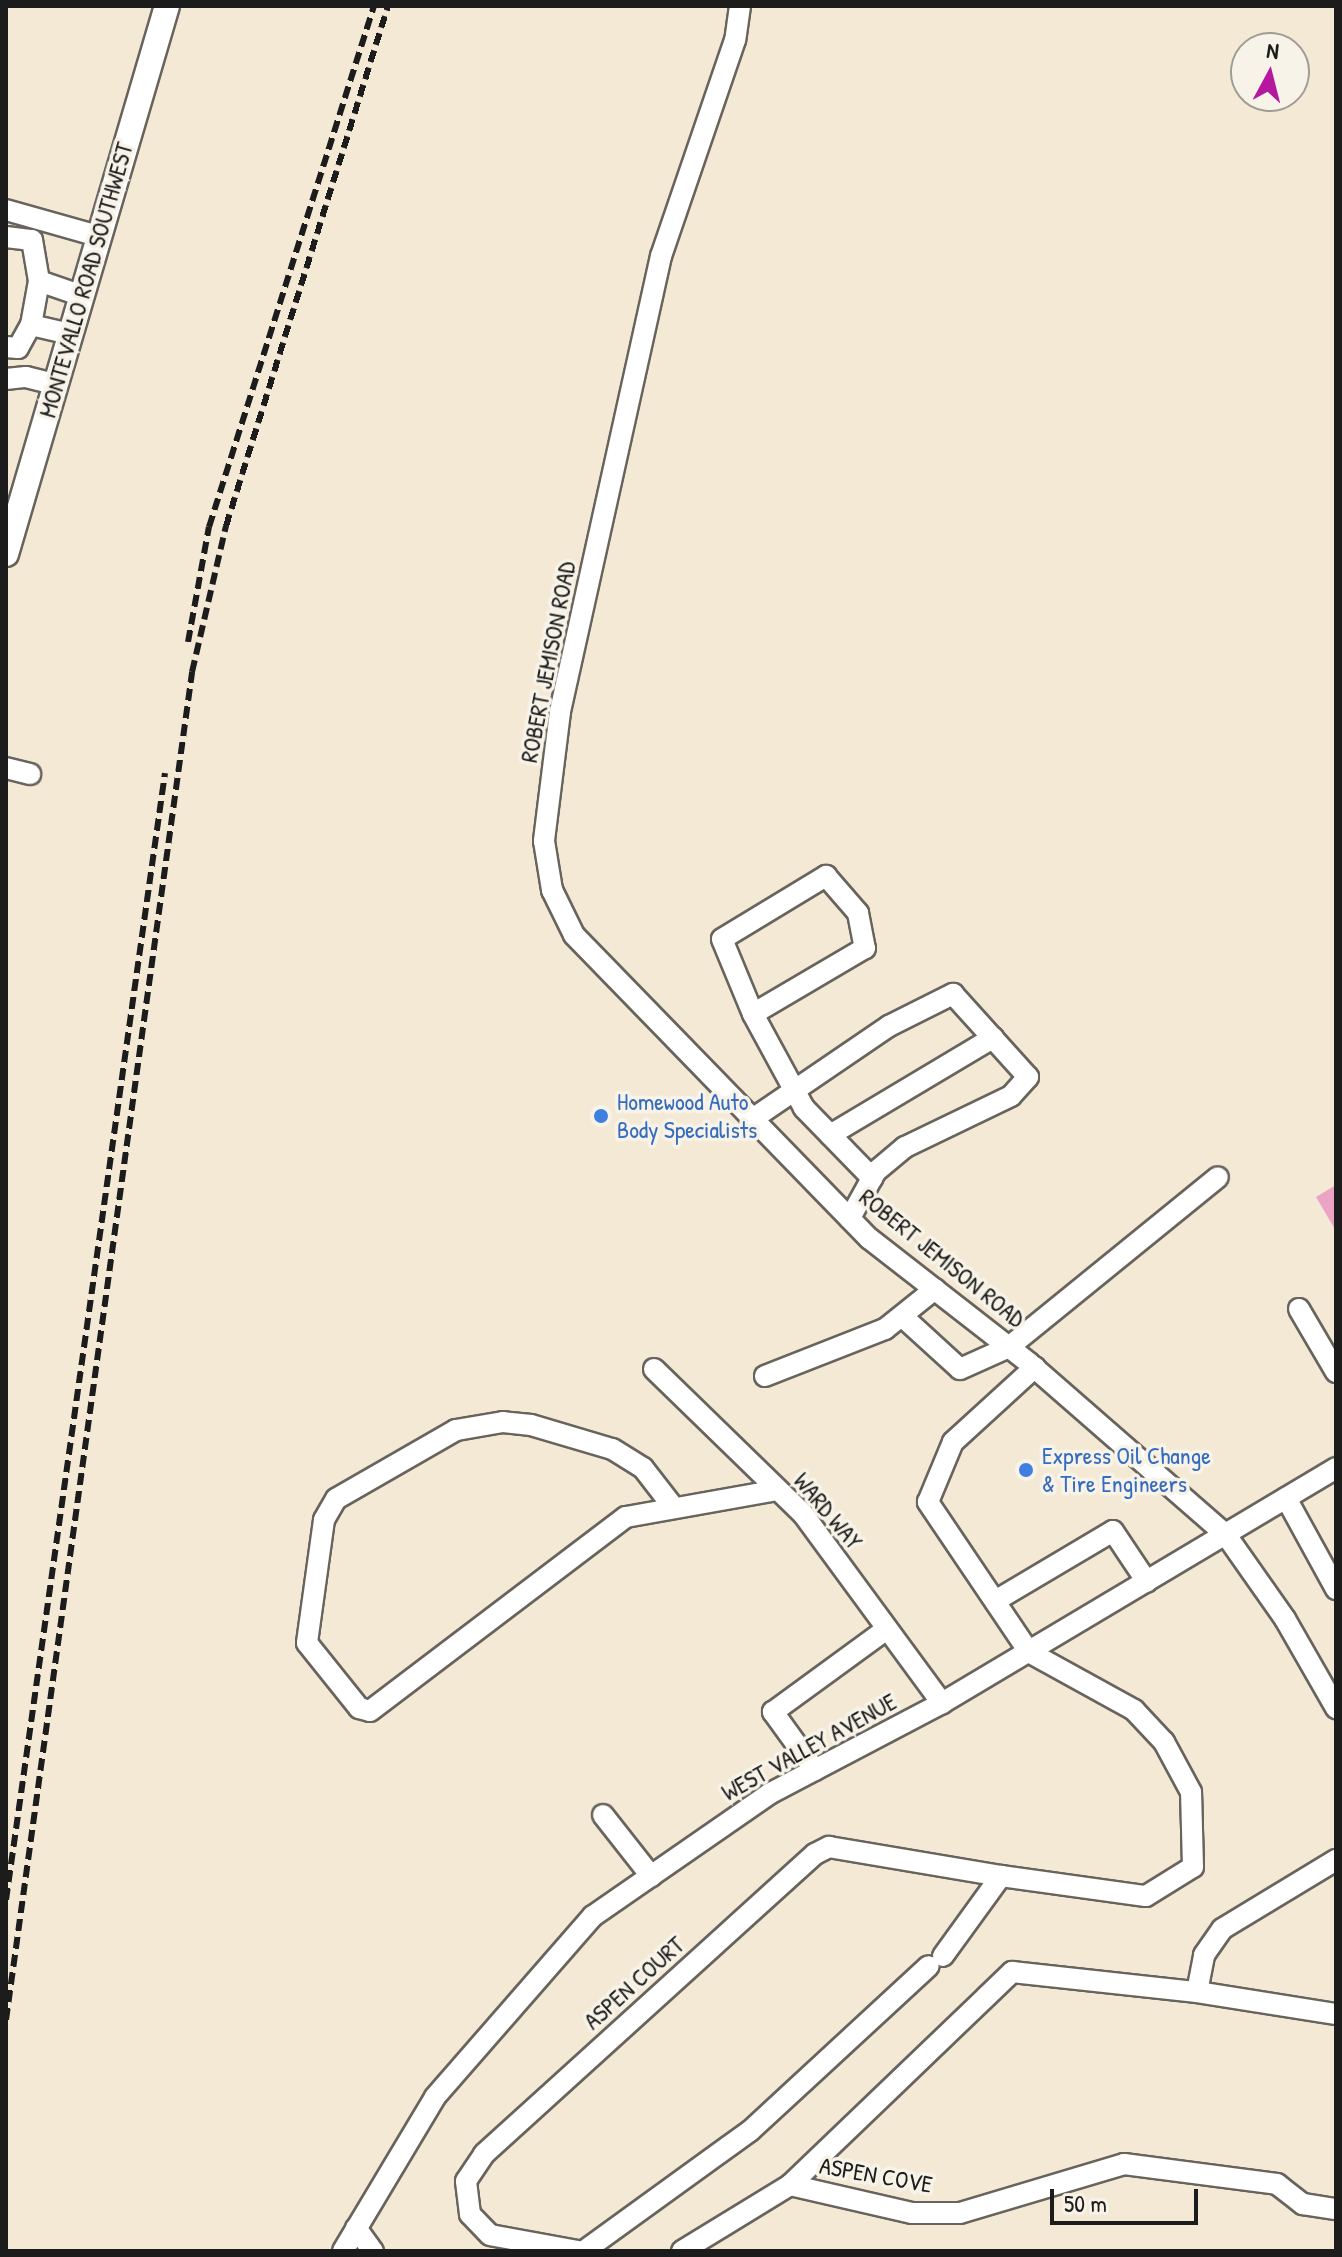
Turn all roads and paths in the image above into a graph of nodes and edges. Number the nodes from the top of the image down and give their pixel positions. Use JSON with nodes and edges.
{"nodes":[{"id":1,"x":167,"y":6,"type":"edge"},
{"id":2,"x":740,"y":6,"type":"edge"},
{"id":3,"x":14,"y":212,"type":"edge"},
{"id":4,"x":98,"y":236,"type":"junction"},
{"id":5,"x":13,"y":238,"type":"edge"},
{"id":6,"x":39,"y":281,"type":"junction"},
{"id":7,"x":80,"y":295,"type":"junction"},
{"id":8,"x":31,"y":325,"type":"junction"},
{"id":9,"x":69,"y":334,"type":"junction"},
{"id":10,"x":6,"y":347,"type":"edge"},
{"id":11,"x":6,"y":362,"type":"edge"},
{"id":12,"x":16,"y":378,"type":"edge"},
{"id":13,"x":55,"y":384,"type":"junction"},
{"id":14,"x":6,"y":554,"type":"edge"},
{"id":15,"x":6,"y":768,"type":"edge"},
{"id":16,"x":30,"y":774,"type":"dead end"},
{"id":17,"x":753,"y":1014,"type":"junction"},
{"id":18,"x":993,"y":1038,"type":"junction"},
{"id":19,"x":796,"y":1088,"type":"junction"},
{"id":20,"x":751,"y":1120,"type":"junction"},
{"id":21,"x":830,"y":1135,"type":"junction"},
{"id":22,"x":1218,"y":1177,"type":"dead end"},
{"id":23,"x":872,"y":1178,"type":"junction"},
{"id":24,"x":850,"y":1218,"type":"junction"},
{"id":25,"x":935,"y":1289,"type":"junction"},
{"id":26,"x":1299,"y":1309,"type":"dead end"},
{"id":27,"x":903,"y":1317,"type":"junction"},
{"id":28,"x":1009,"y":1347,"type":"junction"},
{"id":29,"x":1035,"y":1367,"type":"junction"},
{"id":30,"x":654,"y":1369,"type":"dead end"},
{"id":31,"x":1336,"y":1372,"type":"edge"},
{"id":32,"x":765,"y":1376,"type":"dead end"},
{"id":33,"x":1336,"y":1468,"type":"edge"},
{"id":34,"x":778,"y":1490,"type":"junction"},
{"id":35,"x":1286,"y":1498,"type":"junction"},
{"id":36,"x":674,"y":1508,"type":"junction"},
{"id":37,"x":1226,"y":1535,"type":"junction"},
{"id":38,"x":1147,"y":1582,"type":"junction"},
{"id":39,"x":1336,"y":1589,"type":"edge"},
{"id":40,"x":995,"y":1601,"type":"junction"},
{"id":41,"x":887,"y":1629,"type":"junction"},
{"id":42,"x":1029,"y":1652,"type":"junction"},
{"id":43,"x":942,"y":1703,"type":"junction"},
{"id":44,"x":1336,"y":1708,"type":"edge"},
{"id":45,"x":815,"y":1770,"type":"junction"},
{"id":46,"x":603,"y":1815,"type":"dead end"},
{"id":47,"x":1336,"y":1860,"type":"edge"},
{"id":48,"x":651,"y":1876,"type":"junction"},
{"id":49,"x":1001,"y":1876,"type":"junction"},
{"id":50,"x":1197,"y":1992,"type":"junction"},
{"id":51,"x":1336,"y":2014,"type":"edge"},
{"id":52,"x":790,"y":2185,"type":"junction"},
{"id":53,"x":1336,"y":2209,"type":"edge"},
{"id":54,"x":356,"y":2228,"type":"junction"},
{"id":55,"x":343,"y":2251,"type":"edge"},
{"id":56,"x":373,"y":2251,"type":"edge"},
{"id":57,"x":578,"y":2251,"type":"edge"},
{"id":58,"x":584,"y":2251,"type":"edge"},
{"id":59,"x":682,"y":2251,"type":"edge"}],
"edges":[{"from":1,"to":4,"type":"main road","name":"MONTEVALLO ROAD SOUTHWEST"},
{"from":2,"to":20,"type":"street","name":"ROBERT JEMISON ROAD"},
{"from":3,"to":4,"type":"street"},
{"from":3,"to":5,"type":"street"},
{"from":4,"to":7,"type":"main road","name":"MONTEVALLO ROAD SOUTHWEST"},
{"from":5,"to":6,"type":"street"},
{"from":6,"to":7,"type":"street"},
{"from":6,"to":8,"type":"street"},
{"from":7,"to":9,"type":"main road","name":"MONTEVALLO ROAD SOUTHWEST"},
{"from":8,"to":9,"type":"street"},
{"from":8,"to":10,"type":"street"},
{"from":9,"to":13,"type":"main road","name":"MONTEVALLO ROAD SOUTHWEST"},
{"from":11,"to":12,"type":"street"},
{"from":12,"to":13,"type":"street"},
{"from":13,"to":14,"type":"main road","name":"MONTEVALLO ROAD SOUTHWEST"},
{"from":15,"to":16,"type":"street"},
{"from":17,"to":17,"type":"street"},
{"from":17,"to":19,"type":"street"},
{"from":18,"to":19,"type":"street"},
{"from":18,"to":21,"type":"street"},
{"from":18,"to":23,"type":"street"},
{"from":19,"to":20,"type":"street"},
{"from":19,"to":21,"type":"street"},
{"from":20,"to":24,"type":"street","name":"ROBERT JEMISON ROAD"},
{"from":21,"to":23,"type":"street"},
{"from":22,"to":28,"type":"street"},
{"from":23,"to":24,"type":"street"},
{"from":24,"to":25,"type":"street","name":"ROBERT JEMISON ROAD"},
{"from":25,"to":27,"type":"street"},
{"from":25,"to":28,"type":"street","name":"ROBERT JEMISON ROAD"},
{"from":26,"to":31,"type":"street"},
{"from":27,"to":28,"type":"street"},
{"from":27,"to":32,"type":"street"},
{"from":28,"to":29,"type":"street","name":"ROBERT JEMISON ROAD"},
{"from":29,"to":37,"type":"street","name":"ROBERT JEMISON ROAD"},
{"from":29,"to":40,"type":"street"},
{"from":30,"to":34,"type":"street","name":"WARD WAY"},
{"from":33,"to":35,"type":"street","name":"WEST VALLEY AVENUE"},
{"from":34,"to":36,"type":"street"},
{"from":34,"to":41,"type":"street","name":"WARD WAY"},
{"from":35,"to":37,"type":"street","name":"WEST VALLEY AVENUE"},
{"from":35,"to":39,"type":"street"},
{"from":36,"to":36,"type":"street"},
{"from":37,"to":38,"type":"street","name":"WEST VALLEY AVENUE"},
{"from":37,"to":44,"type":"street","name":"ROBERT JEMISON ROAD"},
{"from":38,"to":40,"type":"street"},
{"from":38,"to":42,"type":"street","name":"WEST VALLEY AVENUE"},
{"from":40,"to":42,"type":"street"},
{"from":41,"to":43,"type":"street","name":"WARD WAY"},
{"from":41,"to":45,"type":"street"},
{"from":42,"to":43,"type":"street","name":"WEST VALLEY AVENUE"},
{"from":42,"to":49,"type":"street","name":"ASPEN COURT"},
{"from":43,"to":45,"type":"street","name":"WEST VALLEY AVENUE"},
{"from":45,"to":48,"type":"street","name":"WEST VALLEY AVENUE"},
{"from":46,"to":48,"type":"street"},
{"from":47,"to":50,"type":"street"},
{"from":48,"to":54,"type":"street","name":"WEST VALLEY AVENUE"},
{"from":49,"to":57,"type":"street","name":"ASPEN COURT"},
{"from":49,"to":58,"type":"street"},
{"from":50,"to":51,"type":"street","name":"ASPEN COVE"},
{"from":50,"to":52,"type":"street","name":"ASPEN COVE"},
{"from":52,"to":53,"type":"street","name":"ASPEN COVE"},
{"from":52,"to":59,"type":"street"},
{"from":54,"to":55,"type":"street","name":"WEST VALLEY AVENUE"},
{"from":54,"to":56,"type":"street"}]}
